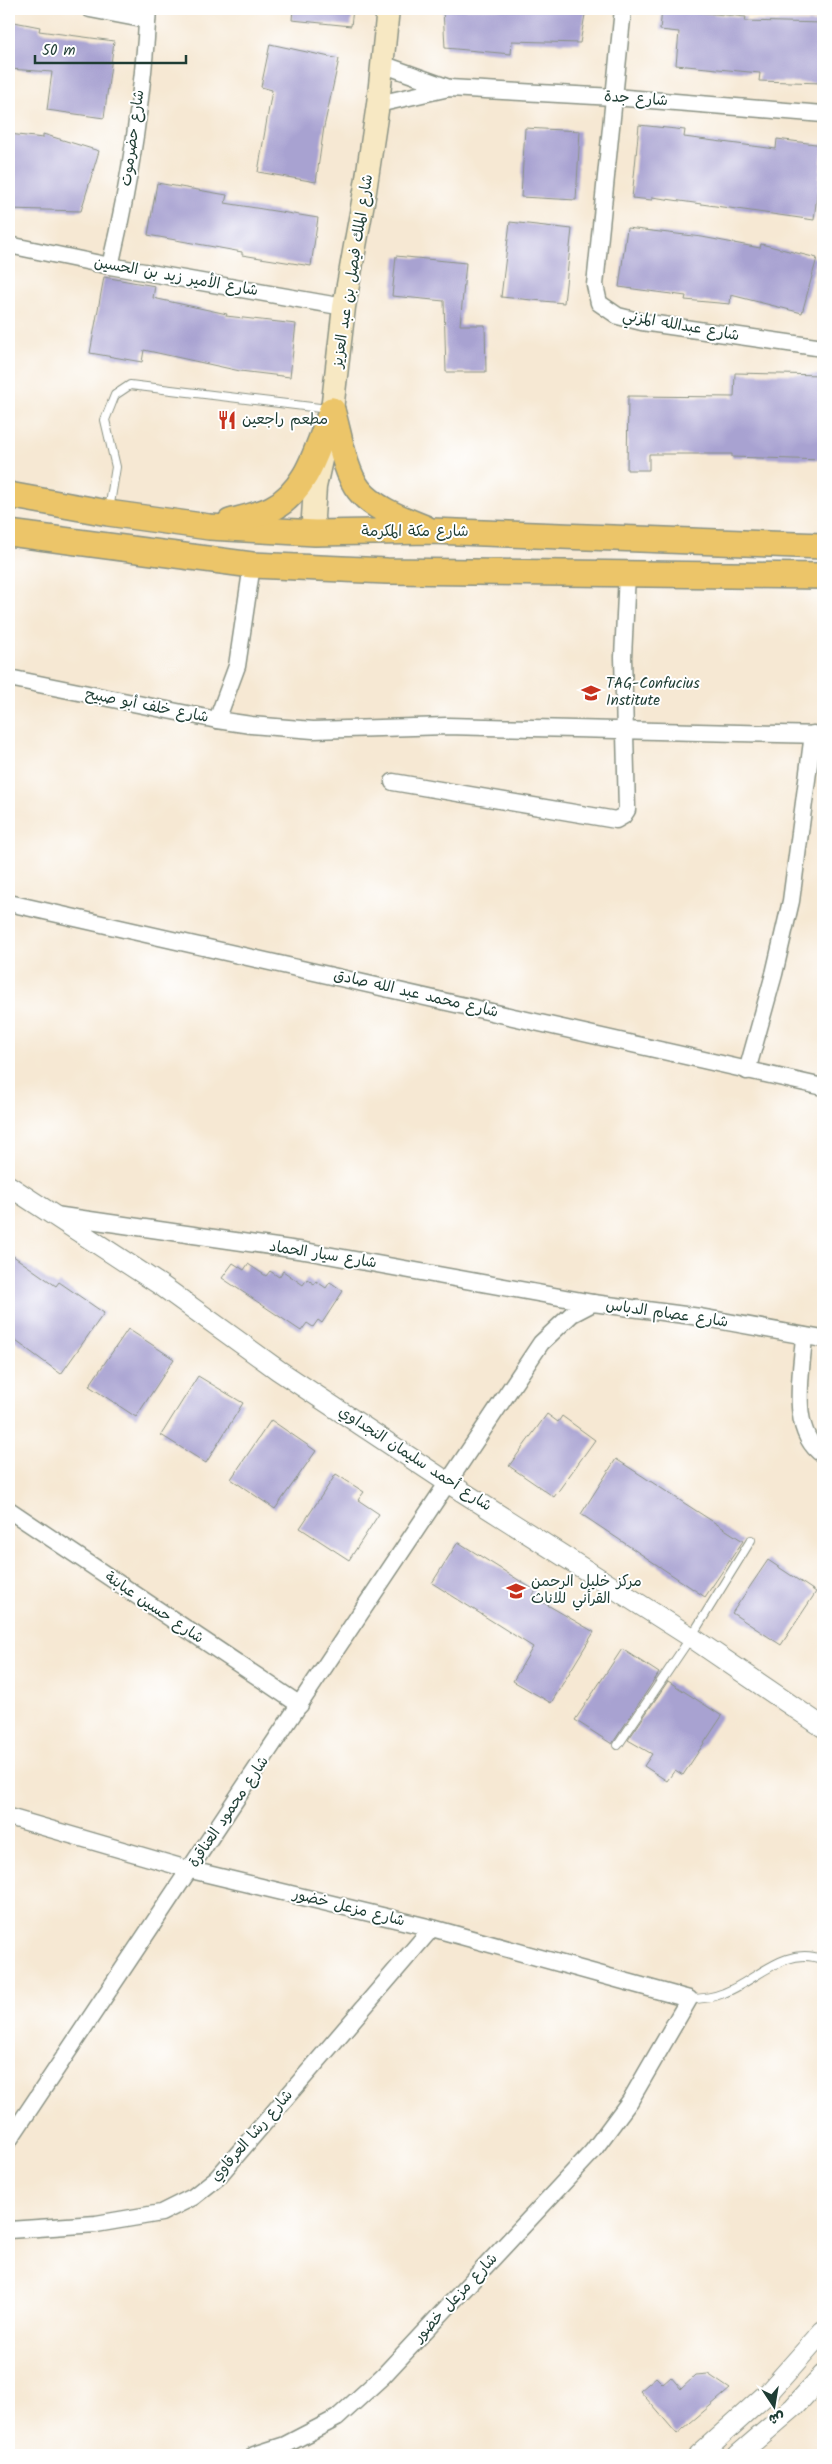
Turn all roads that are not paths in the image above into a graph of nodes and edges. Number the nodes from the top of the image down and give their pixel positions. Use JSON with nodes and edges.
{"nodes":[{"id":1,"x":90,"y":9,"type":"edge"},
{"id":2,"x":388,"y":9,"type":"edge"},
{"id":3,"x":622,"y":9,"type":"edge"},
{"id":4,"x":148,"y":15,"type":"edge"},
{"id":5,"x":382,"y":64,"type":"junction"},
{"id":6,"x":449,"y":88,"type":"junction"},
{"id":7,"x":614,"y":97,"type":"junction"},
{"id":8,"x":378,"y":104,"type":"junction"},
{"id":9,"x":823,"y":114,"type":"edge"},
{"id":10,"x":9,"y":245,"type":"edge"},
{"id":11,"x":110,"y":266,"type":"junction"},
{"id":12,"x":344,"y":307,"type":"junction"},
{"id":13,"x":823,"y":348,"type":"edge"},
{"id":14,"x":332,"y":410,"type":"junction"},
{"id":15,"x":9,"y":495,"type":"edge"},
{"id":16,"x":108,"y":513,"type":"junction"},
{"id":17,"x":209,"y":527,"type":"junction"},
{"id":18,"x":432,"y":531,"type":"junction"},
{"id":19,"x":9,"y":533,"type":"edge"},
{"id":20,"x":315,"y":533,"type":"junction"},
{"id":21,"x":823,"y":546,"type":"edge"},
{"id":22,"x":252,"y":565,"type":"junction"},
{"id":23,"x":329,"y":568,"type":"junction"},
{"id":24,"x":627,"y":574,"type":"junction"},
{"id":25,"x":823,"y":576,"type":"edge"},
{"id":26,"x":9,"y":678,"type":"edge"},
{"id":27,"x":217,"y":720,"type":"junction"},
{"id":28,"x":624,"y":731,"type":"junction"},
{"id":29,"x":818,"y":734,"type":"edge"},
{"id":30,"x":393,"y":782,"type":"dead end"},
{"id":31,"x":9,"y":902,"type":"edge"},
{"id":32,"x":747,"y":1071,"type":"junction"},
{"id":33,"x":823,"y":1087,"type":"edge"},
{"id":34,"x":9,"y":1186,"type":"edge"},
{"id":35,"x":51,"y":1214,"type":"junction"},
{"id":36,"x":593,"y":1303,"type":"junction"},
{"id":37,"x":804,"y":1336,"type":"junction"},
{"id":38,"x":823,"y":1339,"type":"edge"},
{"id":39,"x":823,"y":1455,"type":"edge"},
{"id":40,"x":447,"y":1482,"type":"junction"},
{"id":41,"x":9,"y":1510,"type":"edge"},
{"id":42,"x":751,"y":1540,"type":"dead end"},
{"id":43,"x":691,"y":1637,"type":"junction"},
{"id":44,"x":300,"y":1705,"type":"junction"},
{"id":45,"x":823,"y":1727,"type":"edge"},
{"id":46,"x":618,"y":1745,"type":"dead end"},
{"id":47,"x":9,"y":1817,"type":"edge"},
{"id":48,"x":191,"y":1870,"type":"junction"},
{"id":49,"x":432,"y":1928,"type":"junction"},
{"id":50,"x":823,"y":1960,"type":"edge"},
{"id":51,"x":689,"y":2000,"type":"junction"},
{"id":52,"x":9,"y":2140,"type":"edge"},
{"id":53,"x":9,"y":2230,"type":"edge"},
{"id":54,"x":823,"y":2330,"type":"edge"},
{"id":55,"x":823,"y":2375,"type":"edge"},
{"id":56,"x":254,"y":2455,"type":"edge"},
{"id":57,"x":699,"y":2455,"type":"edge"},
{"id":58,"x":738,"y":2455,"type":"edge"}],
"edges":[{"from":1,"to":4,"type":"street"},
{"from":2,"to":5,"type":"main road","name":"شارع الملك فيصل بن عبد العزيز"},
{"from":3,"to":7,"type":"street","name":"شارع عبدالله المزني"},
{"from":4,"to":11,"type":"street","name":"شارع حضرموت"},
{"from":5,"to":6,"type":"street","name":"شارع جدة"},
{"from":5,"to":8,"type":"main road","name":"شارع الملك فيصل بن عبد العزيز"},
{"from":6,"to":7,"type":"street","name":"شارع جدة"},
{"from":6,"to":8,"type":"street","name":"شارع جدة"},
{"from":7,"to":9,"type":"street","name":"شارع جدة"},
{"from":7,"to":13,"type":"street","name":"شارع عبدالله المزني"},
{"from":8,"to":12,"type":"main road","name":"شارع الملك فيصل بن عبد العزيز"},
{"from":10,"to":11,"type":"street","name":"شارع الأمير زيد بن الحسين"},
{"from":11,"to":12,"type":"street","name":"شارع الأمير زيد بن الحسين"},
{"from":12,"to":14,"type":"main road","name":"شارع الملك فيصل بن عبد العزيز"},
{"from":14,"to":16,"type":"lane"},
{"from":14,"to":17,"type":"main road"},
{"from":14,"to":18,"type":"main road"},
{"from":14,"to":20,"type":"main road","name":"شارع الملك فيصل بن عبد العزيز"},
{"from":15,"to":16,"type":"main road","name":"شارع مكة المكرمة"},
{"from":16,"to":17,"type":"main road","name":"شارع مكة المكرمة"},
{"from":17,"to":20,"type":"main road","name":"شارع مكة المكرمة"},
{"from":18,"to":20,"type":"main road","name":"شارع مكة المكرمة"},
{"from":18,"to":21,"type":"main road","name":"شارع مكة المكرمة"},
{"from":19,"to":22,"type":"main road"},
{"from":20,"to":23,"type":"main road"},
{"from":22,"to":23,"type":"main road"},
{"from":22,"to":27,"type":"street","name":"شارع خلف أبو صبيح"},
{"from":23,"to":24,"type":"main road"},
{"from":24,"to":25,"type":"main road"},
{"from":24,"to":28,"type":"street"},
{"from":26,"to":27,"type":"street","name":"شارع خلف أبو صبيح"},
{"from":27,"to":28,"type":"street"},
{"from":28,"to":29,"type":"street"},
{"from":28,"to":30,"type":"street"},
{"from":29,"to":32,"type":"street"},
{"from":31,"to":32,"type":"street","name":"شارع محمد عبد الله صادق"},
{"from":32,"to":33,"type":"street","name":"شارع محمد عبد الله صادق"},
{"from":34,"to":35,"type":"street","name":"شارع أحمد سليمان النجداوي"},
{"from":35,"to":36,"type":"street","name":"شارع سيار الحماد"},
{"from":35,"to":40,"type":"street","name":"شارع أحمد سليمان النجداوي"},
{"from":36,"to":37,"type":"street","name":"شارع عصام الدباس"},
{"from":36,"to":40,"type":"street","name":"شارع عصام الدباس"},
{"from":37,"to":38,"type":"street","name":"شارع عصام الدباس"},
{"from":37,"to":39,"type":"street"},
{"from":40,"to":43,"type":"street","name":"شارع أحمد سليمان النجداوي"},
{"from":40,"to":44,"type":"street","name":"شارع محمود العناقرة"},
{"from":41,"to":44,"type":"street","name":"شارع حسين عبابنة"},
{"from":42,"to":43,"type":"lane"},
{"from":43,"to":45,"type":"street","name":"شارع أحمد سليمان النجداوي"},
{"from":43,"to":46,"type":"lane"},
{"from":44,"to":48,"type":"street","name":"شارع محمود العناقرة"},
{"from":47,"to":48,"type":"street","name":"شارع مزعل خضور"},
{"from":48,"to":49,"type":"street","name":"شارع مزعل خضور"},
{"from":48,"to":52,"type":"street","name":"شارع محمود العناقرة"},
{"from":49,"to":51,"type":"street","name":"شارع مزعل خضور"},
{"from":49,"to":53,"type":"street","name":"شارع رشا العرقاوي"},
{"from":50,"to":51,"type":"lane","name":"شارع مزعل خضور"},
{"from":51,"to":56,"type":"street","name":"شارع مزعل خضور"},
{"from":54,"to":57,"type":"street"},
{"from":55,"to":58,"type":"street"}]}
